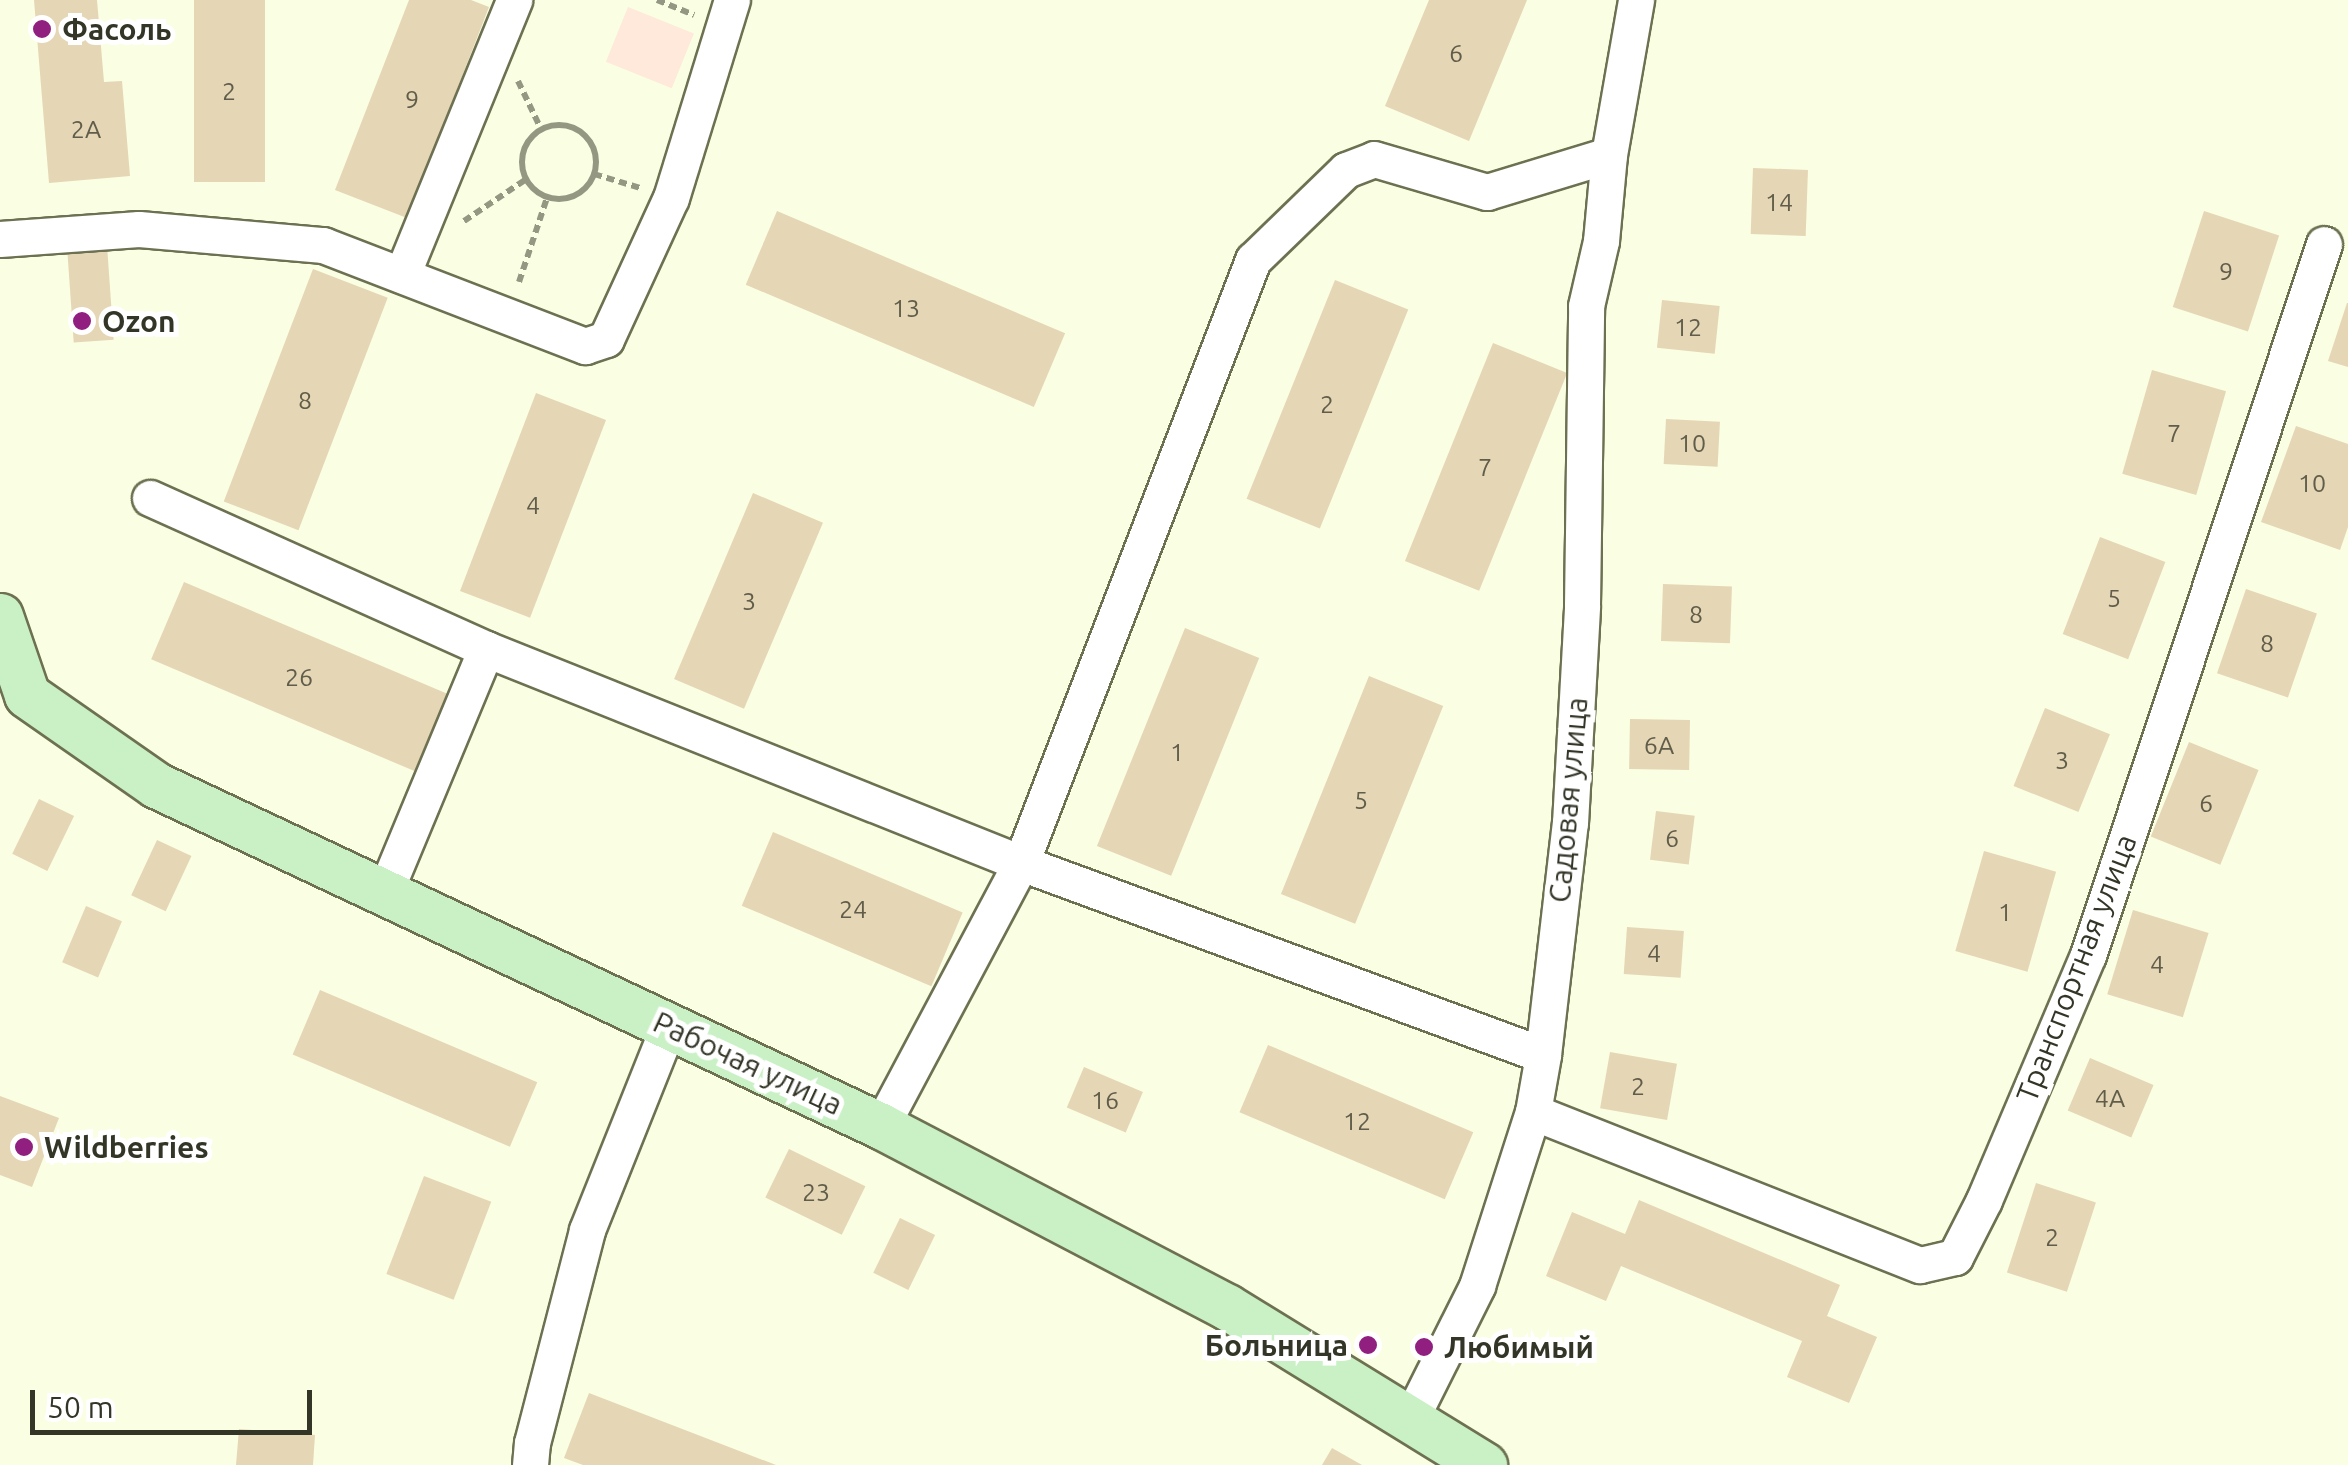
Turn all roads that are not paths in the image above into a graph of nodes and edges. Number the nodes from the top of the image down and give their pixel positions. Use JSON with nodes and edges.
{"nodes":[{"id":1,"x":514,"y":0,"type":"edge"},
{"id":2,"x":732,"y":0,"type":"edge"},
{"id":3,"x":1636,"y":0,"type":"edge"},
{"id":4,"x":1609,"y":156,"type":"junction"},
{"id":5,"x":0,"y":239,"type":"edge"},
{"id":6,"x":2324,"y":244,"type":"dead end"},
{"id":7,"x":402,"y":275,"type":"junction"},
{"id":8,"x":150,"y":498,"type":"dead end"},
{"id":9,"x":0,"y":616,"type":"edge"},
{"id":10,"x":486,"y":649,"type":"junction"},
{"id":11,"x":13,"y":697,"type":"edge"},
{"id":12,"x":1022,"y":863,"type":"junction"},
{"id":13,"x":384,"y":894,"type":"junction"},
{"id":14,"x":669,"y":1025,"type":"junction"},
{"id":15,"x":1543,"y":1055,"type":"junction"},
{"id":16,"x":1534,"y":1112,"type":"junction"},
{"id":17,"x":881,"y":1126,"type":"junction"},
{"id":18,"x":1410,"y":1420,"type":"junction"},
{"id":19,"x":530,"y":1465,"type":"edge"},
{"id":20,"x":1484,"y":1465,"type":"edge"}],
"edges":[{"from":1,"to":7,"type":"street"},
{"from":2,"to":7,"type":"street"},
{"from":3,"to":4,"type":"street","name":"Садовая улица"},
{"from":4,"to":12,"type":"street"},
{"from":4,"to":15,"type":"street","name":"Садовая улица"},
{"from":5,"to":7,"type":"street"},
{"from":6,"to":16,"type":"street","name":"Транспортная улица"},
{"from":8,"to":10,"type":"street"},
{"from":9,"to":11,"type":"main road"},
{"from":10,"to":12,"type":"street"},
{"from":10,"to":13,"type":"street"},
{"from":11,"to":13,"type":"main road","name":"Рабочая улица"},
{"from":12,"to":15,"type":"street"},
{"from":12,"to":17,"type":"street"},
{"from":13,"to":14,"type":"main road","name":"Рабочая улица"},
{"from":14,"to":17,"type":"main road","name":"Рабочая улица"},
{"from":14,"to":19,"type":"street"},
{"from":15,"to":16,"type":"street","name":"Садовая улица"},
{"from":16,"to":18,"type":"street","name":"Садовая улица"},
{"from":17,"to":18,"type":"main road","name":"Рабочая улица"},
{"from":18,"to":20,"type":"main road","name":"Рабочая улица"}]}
